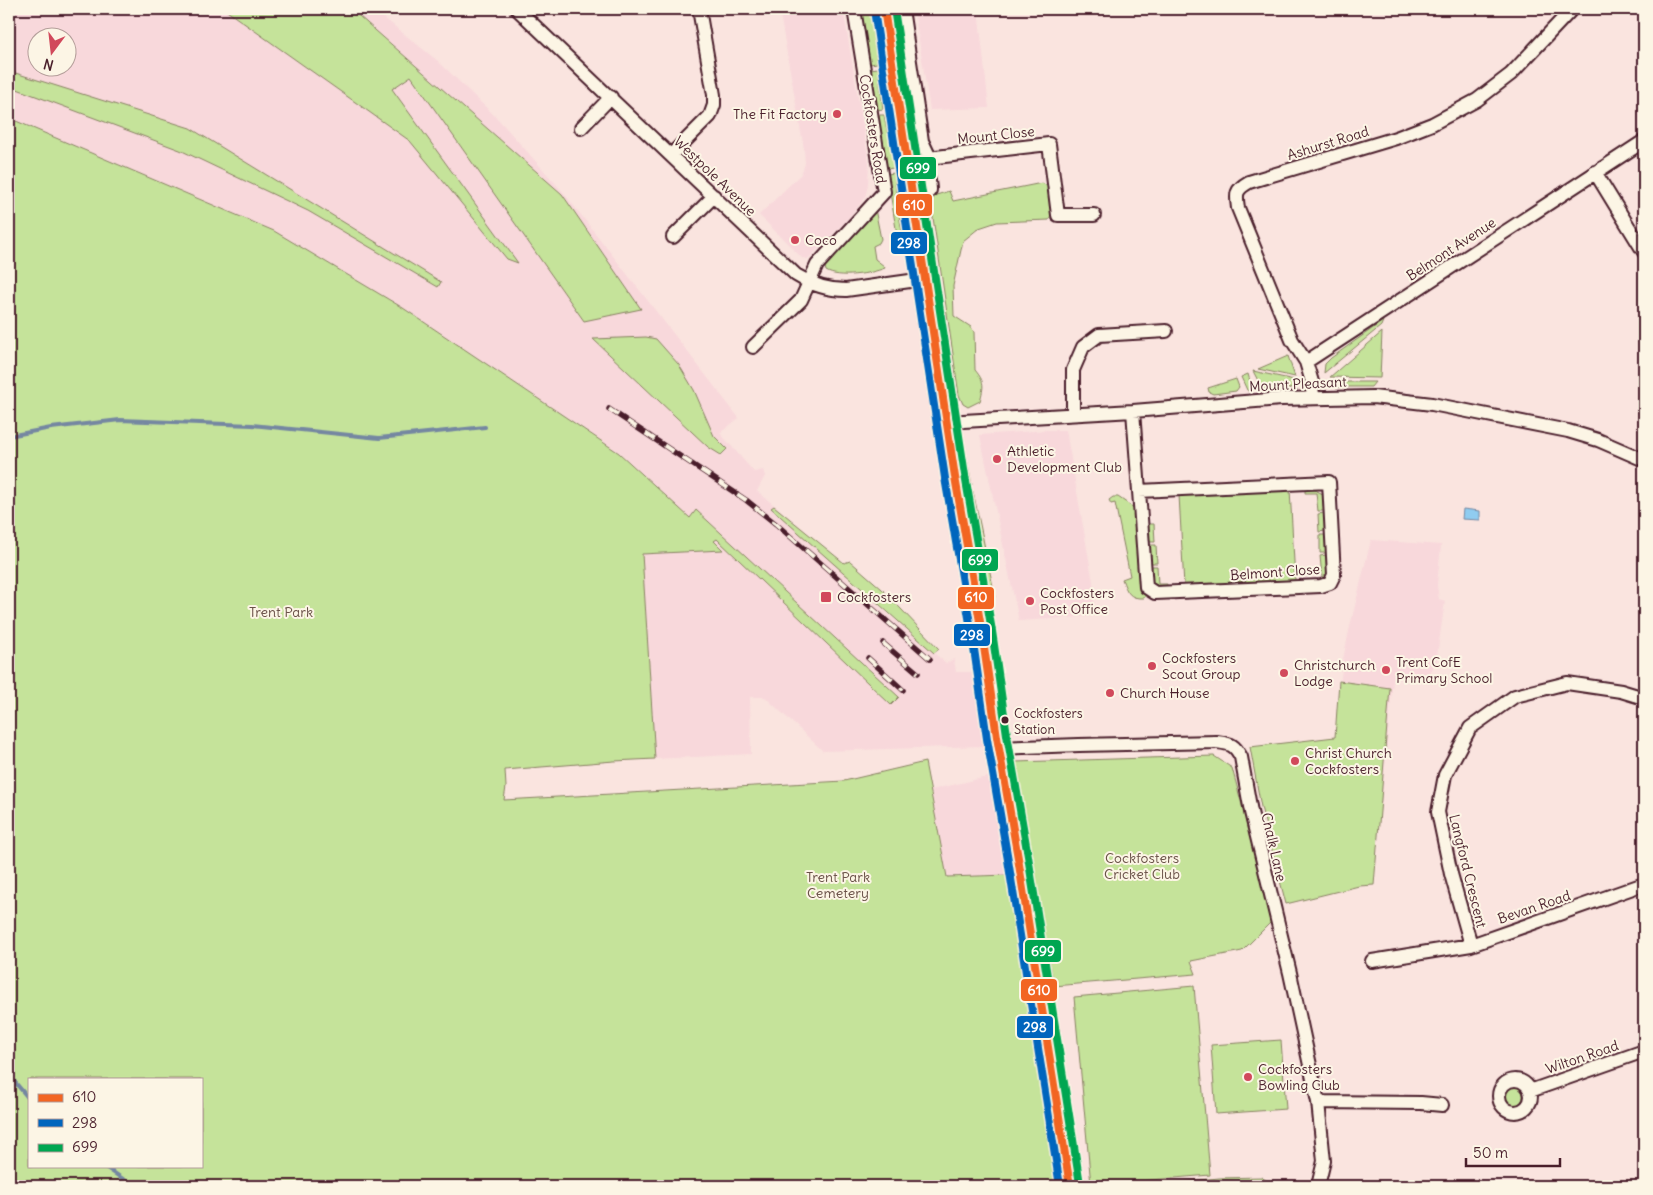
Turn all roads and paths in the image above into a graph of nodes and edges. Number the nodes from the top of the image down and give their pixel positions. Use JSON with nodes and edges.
{"nodes":[{"id":1,"x":517,"y":9,"type":"edge"},
{"id":2,"x":699,"y":9,"type":"edge"},
{"id":3,"x":854,"y":9,"type":"edge"},
{"id":4,"x":884,"y":9,"type":"edge"},
{"id":5,"x":902,"y":9,"type":"edge"},
{"id":6,"x":1572,"y":9,"type":"edge"},
{"id":7,"x":611,"y":97,"type":"junction"},
{"id":8,"x":581,"y":128,"type":"dead end"},
{"id":9,"x":1644,"y":141,"type":"edge"},
{"id":10,"x":671,"y":155,"type":"junction"},
{"id":11,"x":930,"y":160,"type":"junction"},
{"id":12,"x":1595,"y":172,"type":"junction"},
{"id":13,"x":714,"y":196,"type":"junction"},
{"id":14,"x":913,"y":198,"type":"junction"},
{"id":15,"x":1094,"y":215,"type":"dead end"},
{"id":16,"x":673,"y":237,"type":"dead end"},
{"id":17,"x":1644,"y":252,"type":"edge"},
{"id":18,"x":924,"y":279,"type":"junction"},
{"id":19,"x":809,"y":283,"type":"junction"},
{"id":20,"x":1166,"y":332,"type":"dead end"},
{"id":21,"x":752,"y":347,"type":"dead end"},
{"id":22,"x":1306,"y":362,"type":"junction"},
{"id":23,"x":1313,"y":398,"type":"junction"},
{"id":24,"x":1133,"y":411,"type":"junction"},
{"id":25,"x":1072,"y":413,"type":"junction"},
{"id":26,"x":946,"y":422,"type":"junction"},
{"id":27,"x":1644,"y":460,"type":"edge"},
{"id":28,"x":1139,"y":491,"type":"junction"},
{"id":29,"x":1644,"y":698,"type":"edge"},
{"id":30,"x":999,"y":748,"type":"junction"},
{"id":31,"x":1644,"y":884,"type":"edge"},
{"id":32,"x":1471,"y":945,"type":"junction"},
{"id":33,"x":1372,"y":961,"type":"dead end"},
{"id":34,"x":1644,"y":1051,"type":"edge"},
{"id":35,"x":1530,"y":1091,"type":"dead end"},
{"id":36,"x":1318,"y":1102,"type":"junction"},
{"id":37,"x":1442,"y":1105,"type":"dead end"},
{"id":38,"x":1070,"y":1186,"type":"edge"},
{"id":39,"x":1318,"y":1186,"type":"edge"}],
"edges":[{"from":1,"to":7,"type":"street","name":"Westpole Avenue"},
{"from":2,"to":10,"type":"street"},
{"from":3,"to":19,"type":"street","name":"Cockfosters Road"},
{"from":4,"to":14,"type":"main road"},
{"from":5,"to":11,"type":"street"},
{"from":6,"to":22,"type":"street","name":"Ashurst Road"},
{"from":7,"to":8,"type":"street"},
{"from":7,"to":10,"type":"street","name":"Westpole Avenue"},
{"from":9,"to":12,"type":"street","name":"Belmont Avenue"},
{"from":10,"to":13,"type":"street","name":"Westpole Avenue"},
{"from":11,"to":14,"type":"street"},
{"from":11,"to":15,"type":"street","name":"Mount Close"},
{"from":12,"to":17,"type":"street"},
{"from":12,"to":22,"type":"street","name":"Belmont Avenue"},
{"from":13,"to":16,"type":"street"},
{"from":13,"to":19,"type":"street","name":"Westpole Avenue"},
{"from":14,"to":18,"type":"main road"},
{"from":18,"to":19,"type":"street","name":"Westpole Avenue"},
{"from":18,"to":26,"type":"main road"},
{"from":19,"to":21,"type":"street"},
{"from":20,"to":25,"type":"street"},
{"from":22,"to":23,"type":"street"},
{"from":23,"to":24,"type":"street","name":"Mount Pleasant"},
{"from":23,"to":27,"type":"street","name":"Mount Pleasant"},
{"from":24,"to":25,"type":"street","name":"Mount Pleasant"},
{"from":24,"to":28,"type":"street","name":"Belmont Close"},
{"from":25,"to":26,"type":"street","name":"Mount Pleasant"},
{"from":26,"to":30,"type":"main road"},
{"from":28,"to":28,"type":"street","name":"Belmont Close"},
{"from":29,"to":32,"type":"street","name":"Langford Crescent"},
{"from":30,"to":36,"type":"street","name":"Chalk Lane"},
{"from":30,"to":38,"type":"main road"},
{"from":31,"to":32,"type":"street","name":"Bevan Road"},
{"from":32,"to":33,"type":"street","name":"Bevan Road"},
{"from":34,"to":35,"type":"street","name":"Wilton Road"},
{"from":36,"to":37,"type":"street"},
{"from":36,"to":39,"type":"street","name":"Chalk Lane"}]}
